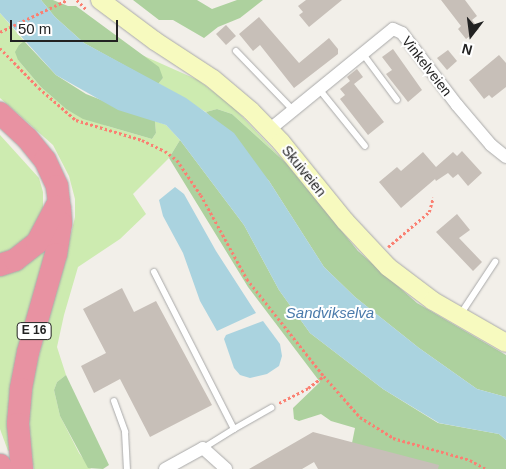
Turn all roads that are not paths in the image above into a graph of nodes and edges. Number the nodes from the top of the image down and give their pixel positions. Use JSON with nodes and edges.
{"nodes":[{"id":1,"x":100,"y":0,"type":"edge"},
{"id":2,"x":236,"y":51,"type":"dead end"},
{"id":3,"x":363,"y":54,"type":"junction"},
{"id":4,"x":319,"y":89,"type":"junction"},
{"id":5,"x":397,"y":100,"type":"dead end"},
{"id":6,"x":293,"y":110,"type":"junction"},
{"id":7,"x":0,"y":113,"type":"edge"},
{"id":8,"x":269,"y":130,"type":"junction"},
{"id":9,"x":366,"y":146,"type":"dead end"},
{"id":10,"x":506,"y":157,"type":"edge"},
{"id":11,"x":59,"y":194,"type":"junction"},
{"id":12,"x":495,"y":262,"type":"dead end"},
{"id":13,"x":0,"y":265,"type":"edge"},
{"id":14,"x":154,"y":272,"type":"dead end"},
{"id":15,"x":459,"y":317,"type":"junction"},
{"id":16,"x":506,"y":343,"type":"edge"},
{"id":17,"x":114,"y":401,"type":"dead end"},
{"id":18,"x":271,"y":408,"type":"road end"},
{"id":19,"x":234,"y":429,"type":"junction"},
{"id":20,"x":203,"y":448,"type":"junction"},
{"id":21,"x":0,"y":465,"type":"edge"},
{"id":22,"x":2,"y":469,"type":"edge"},
{"id":23,"x":22,"y":469,"type":"edge"},
{"id":24,"x":127,"y":469,"type":"edge"},
{"id":25,"x":165,"y":469,"type":"edge"},
{"id":26,"x":226,"y":469,"type":"edge"}],
"edges":[{"from":1,"to":8,"type":"main road","name":"Skuiveien"},
{"from":2,"to":6,"type":"lane"},
{"from":3,"to":4,"type":"street","name":"Vinkelveien"},
{"from":3,"to":5,"type":"lane"},
{"from":3,"to":10,"type":"street","name":"Vinkelveien"},
{"from":4,"to":6,"type":"street","name":"Vinkelveien"},
{"from":4,"to":9,"type":"lane"},
{"from":6,"to":8,"type":"street","name":"Vinkelveien"},
{"from":7,"to":11,"type":"highway","number":"E 16"},
{"from":8,"to":15,"type":"main road","name":"Skuiveien"},
{"from":11,"to":13,"type":"highway"},
{"from":11,"to":23,"type":"highway","number":"E 16"},
{"from":12,"to":15,"type":"lane"},
{"from":14,"to":19,"type":"lane"},
{"from":15,"to":16,"type":"main road","name":"Skuiveien"},
{"from":17,"to":24,"type":"lane"},
{"from":18,"to":19,"type":"lane"},
{"from":19,"to":20,"type":"lane"},
{"from":20,"to":25,"type":"street"},
{"from":20,"to":26,"type":"street"},
{"from":21,"to":22,"type":"highway"}]}
